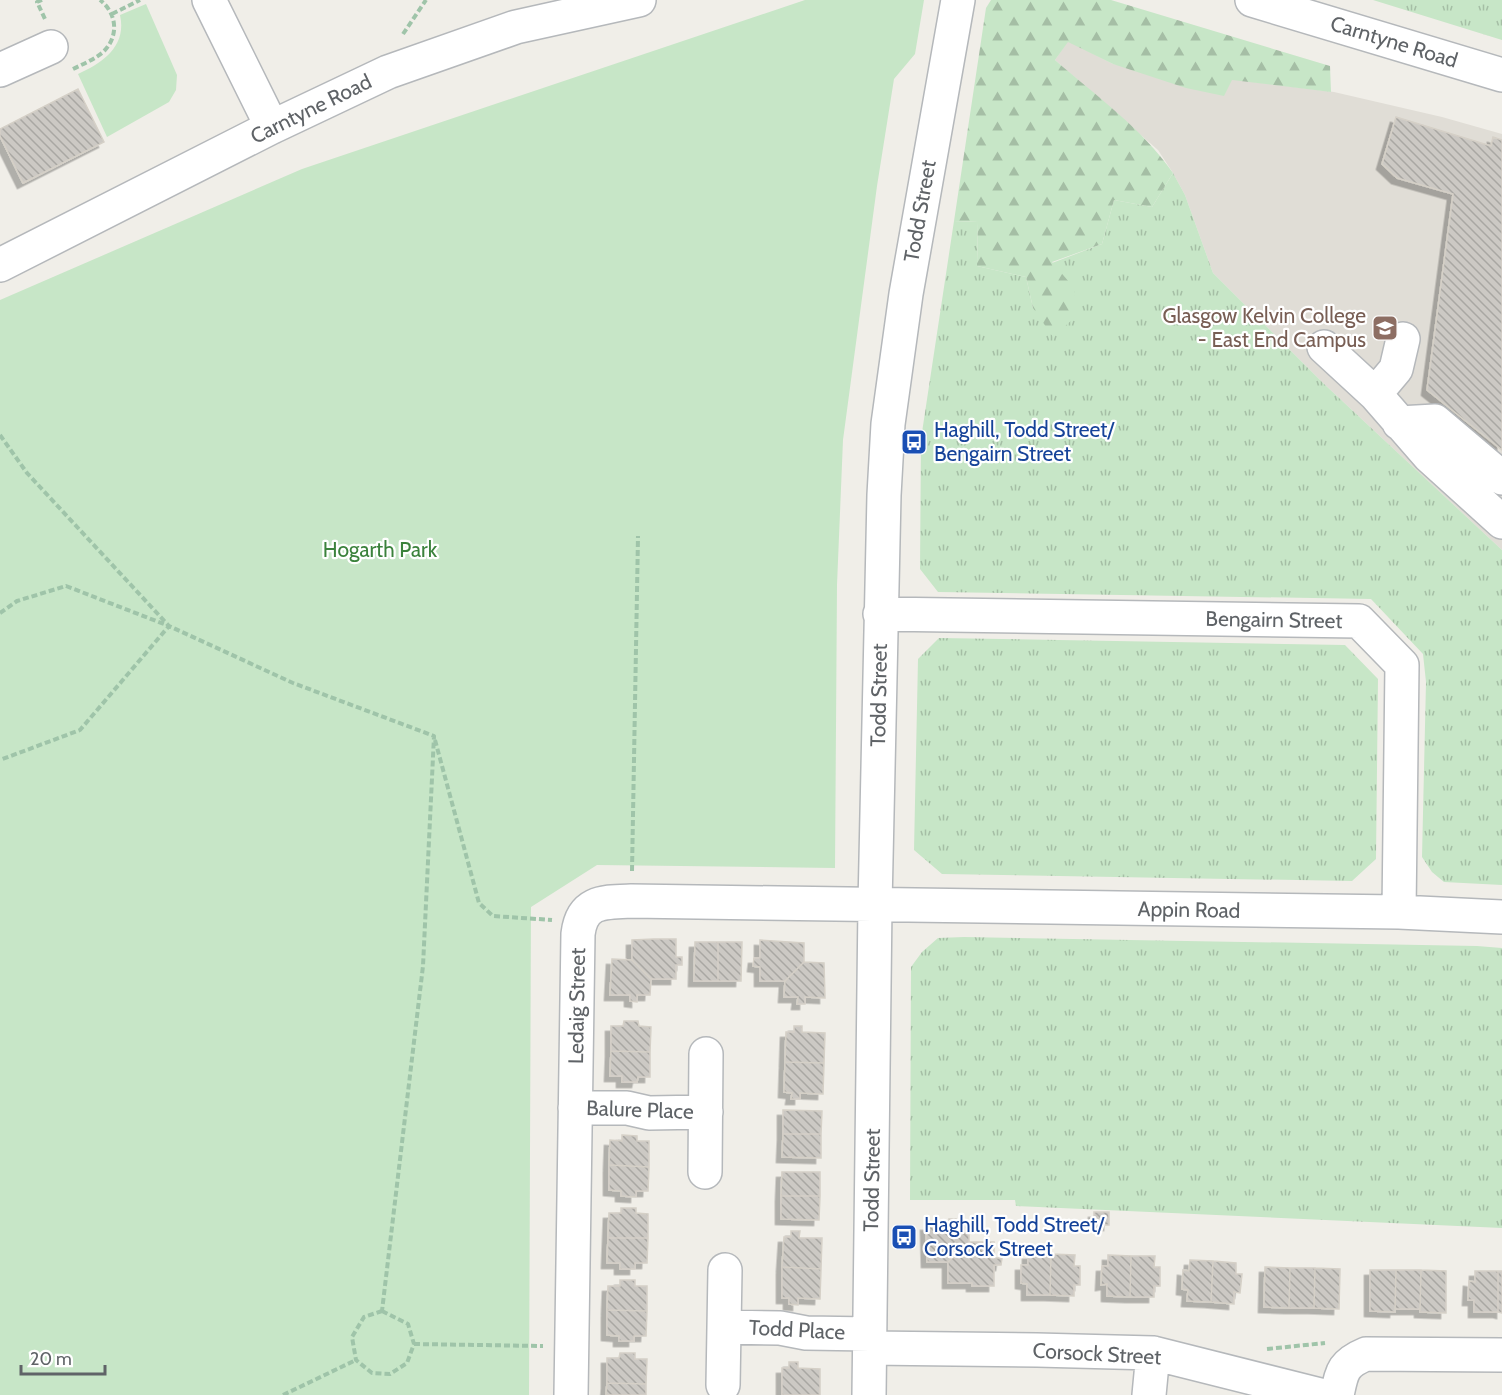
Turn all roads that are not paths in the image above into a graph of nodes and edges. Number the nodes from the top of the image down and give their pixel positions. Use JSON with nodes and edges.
{"nodes":[{"id":1,"x":209,"y":0,"type":"edge"},
{"id":2,"x":639,"y":0,"type":"edge"},
{"id":3,"x":958,"y":0,"type":"edge"},
{"id":4,"x":1252,"y":0,"type":"edge"},
{"id":5,"x":61,"y":58,"type":"road end"},
{"id":6,"x":0,"y":70,"type":"edge"},
{"id":7,"x":1502,"y":75,"type":"edge"},
{"id":8,"x":272,"y":127,"type":"junction"},
{"id":9,"x":0,"y":265,"type":"edge"},
{"id":10,"x":1403,"y":339,"type":"dead end"},
{"id":11,"x":1324,"y":347,"type":"dead end"},
{"id":12,"x":1375,"y":394,"type":"junction"},
{"id":13,"x":1399,"y":423,"type":"junction"},
{"id":14,"x":1502,"y":478,"type":"edge"},
{"id":15,"x":1502,"y":522,"type":"edge"},
{"id":16,"x":880,"y":614,"type":"junction"},
{"id":17,"x":875,"y":905,"type":"junction"},
{"id":18,"x":1399,"y":912,"type":"junction"},
{"id":19,"x":1502,"y":917,"type":"edge"},
{"id":20,"x":706,"y":1054,"type":"dead end"},
{"id":21,"x":575,"y":1108,"type":"junction"},
{"id":22,"x":706,"y":1112,"type":"junction"},
{"id":23,"x":705,"y":1172,"type":"dead end"},
{"id":24,"x":725,"y":1270,"type":"dead end"},
{"id":25,"x":724,"y":1327,"type":"junction"},
{"id":26,"x":870,"y":1341,"type":"junction"},
{"id":27,"x":1153,"y":1353,"type":"junction"},
{"id":28,"x":1502,"y":1355,"type":"edge"},
{"id":29,"x":723,"y":1385,"type":"dead end"},
{"id":30,"x":571,"y":1395,"type":"edge"},
{"id":31,"x":869,"y":1395,"type":"edge"},
{"id":32,"x":1149,"y":1395,"type":"edge"},
{"id":33,"x":1320,"y":1395,"type":"edge"},
{"id":34,"x":1337,"y":1395,"type":"edge"}],
"edges":[{"from":1,"to":8,"type":"street"},
{"from":2,"to":8,"type":"street","name":"Carntyne Road"},
{"from":3,"to":16,"type":"street","name":"Todd Street"},
{"from":4,"to":7,"type":"street","name":"Carntyne Road"},
{"from":5,"to":6,"type":"street"},
{"from":8,"to":9,"type":"street","name":"Carntyne Road"},
{"from":10,"to":12,"type":"street"},
{"from":11,"to":12,"type":"street"},
{"from":12,"to":13,"type":"street"},
{"from":13,"to":14,"type":"street"},
{"from":13,"to":15,"type":"street"},
{"from":16,"to":17,"type":"street","name":"Todd Street"},
{"from":16,"to":18,"type":"street","name":"Bengairn Street"},
{"from":17,"to":18,"type":"street","name":"Appin Road"},
{"from":17,"to":21,"type":"street","name":"Ledaig Street"},
{"from":17,"to":26,"type":"street","name":"Todd Street"},
{"from":18,"to":19,"type":"street","name":"Appin Road"},
{"from":20,"to":22,"type":"street","name":"Balure Place"},
{"from":21,"to":22,"type":"street","name":"Balure Place"},
{"from":21,"to":30,"type":"street","name":"Ledaig Street"},
{"from":22,"to":23,"type":"street","name":"Balure Place"},
{"from":24,"to":25,"type":"street","name":"Todd Place"},
{"from":25,"to":26,"type":"street","name":"Todd Place"},
{"from":25,"to":29,"type":"street","name":"Todd Place"},
{"from":26,"to":27,"type":"street","name":"Corsock Street"},
{"from":26,"to":31,"type":"street","name":"Todd Street"},
{"from":27,"to":32,"type":"street"},
{"from":27,"to":33,"type":"street","name":"Corsock Street"},
{"from":28,"to":34,"type":"street"}]}
